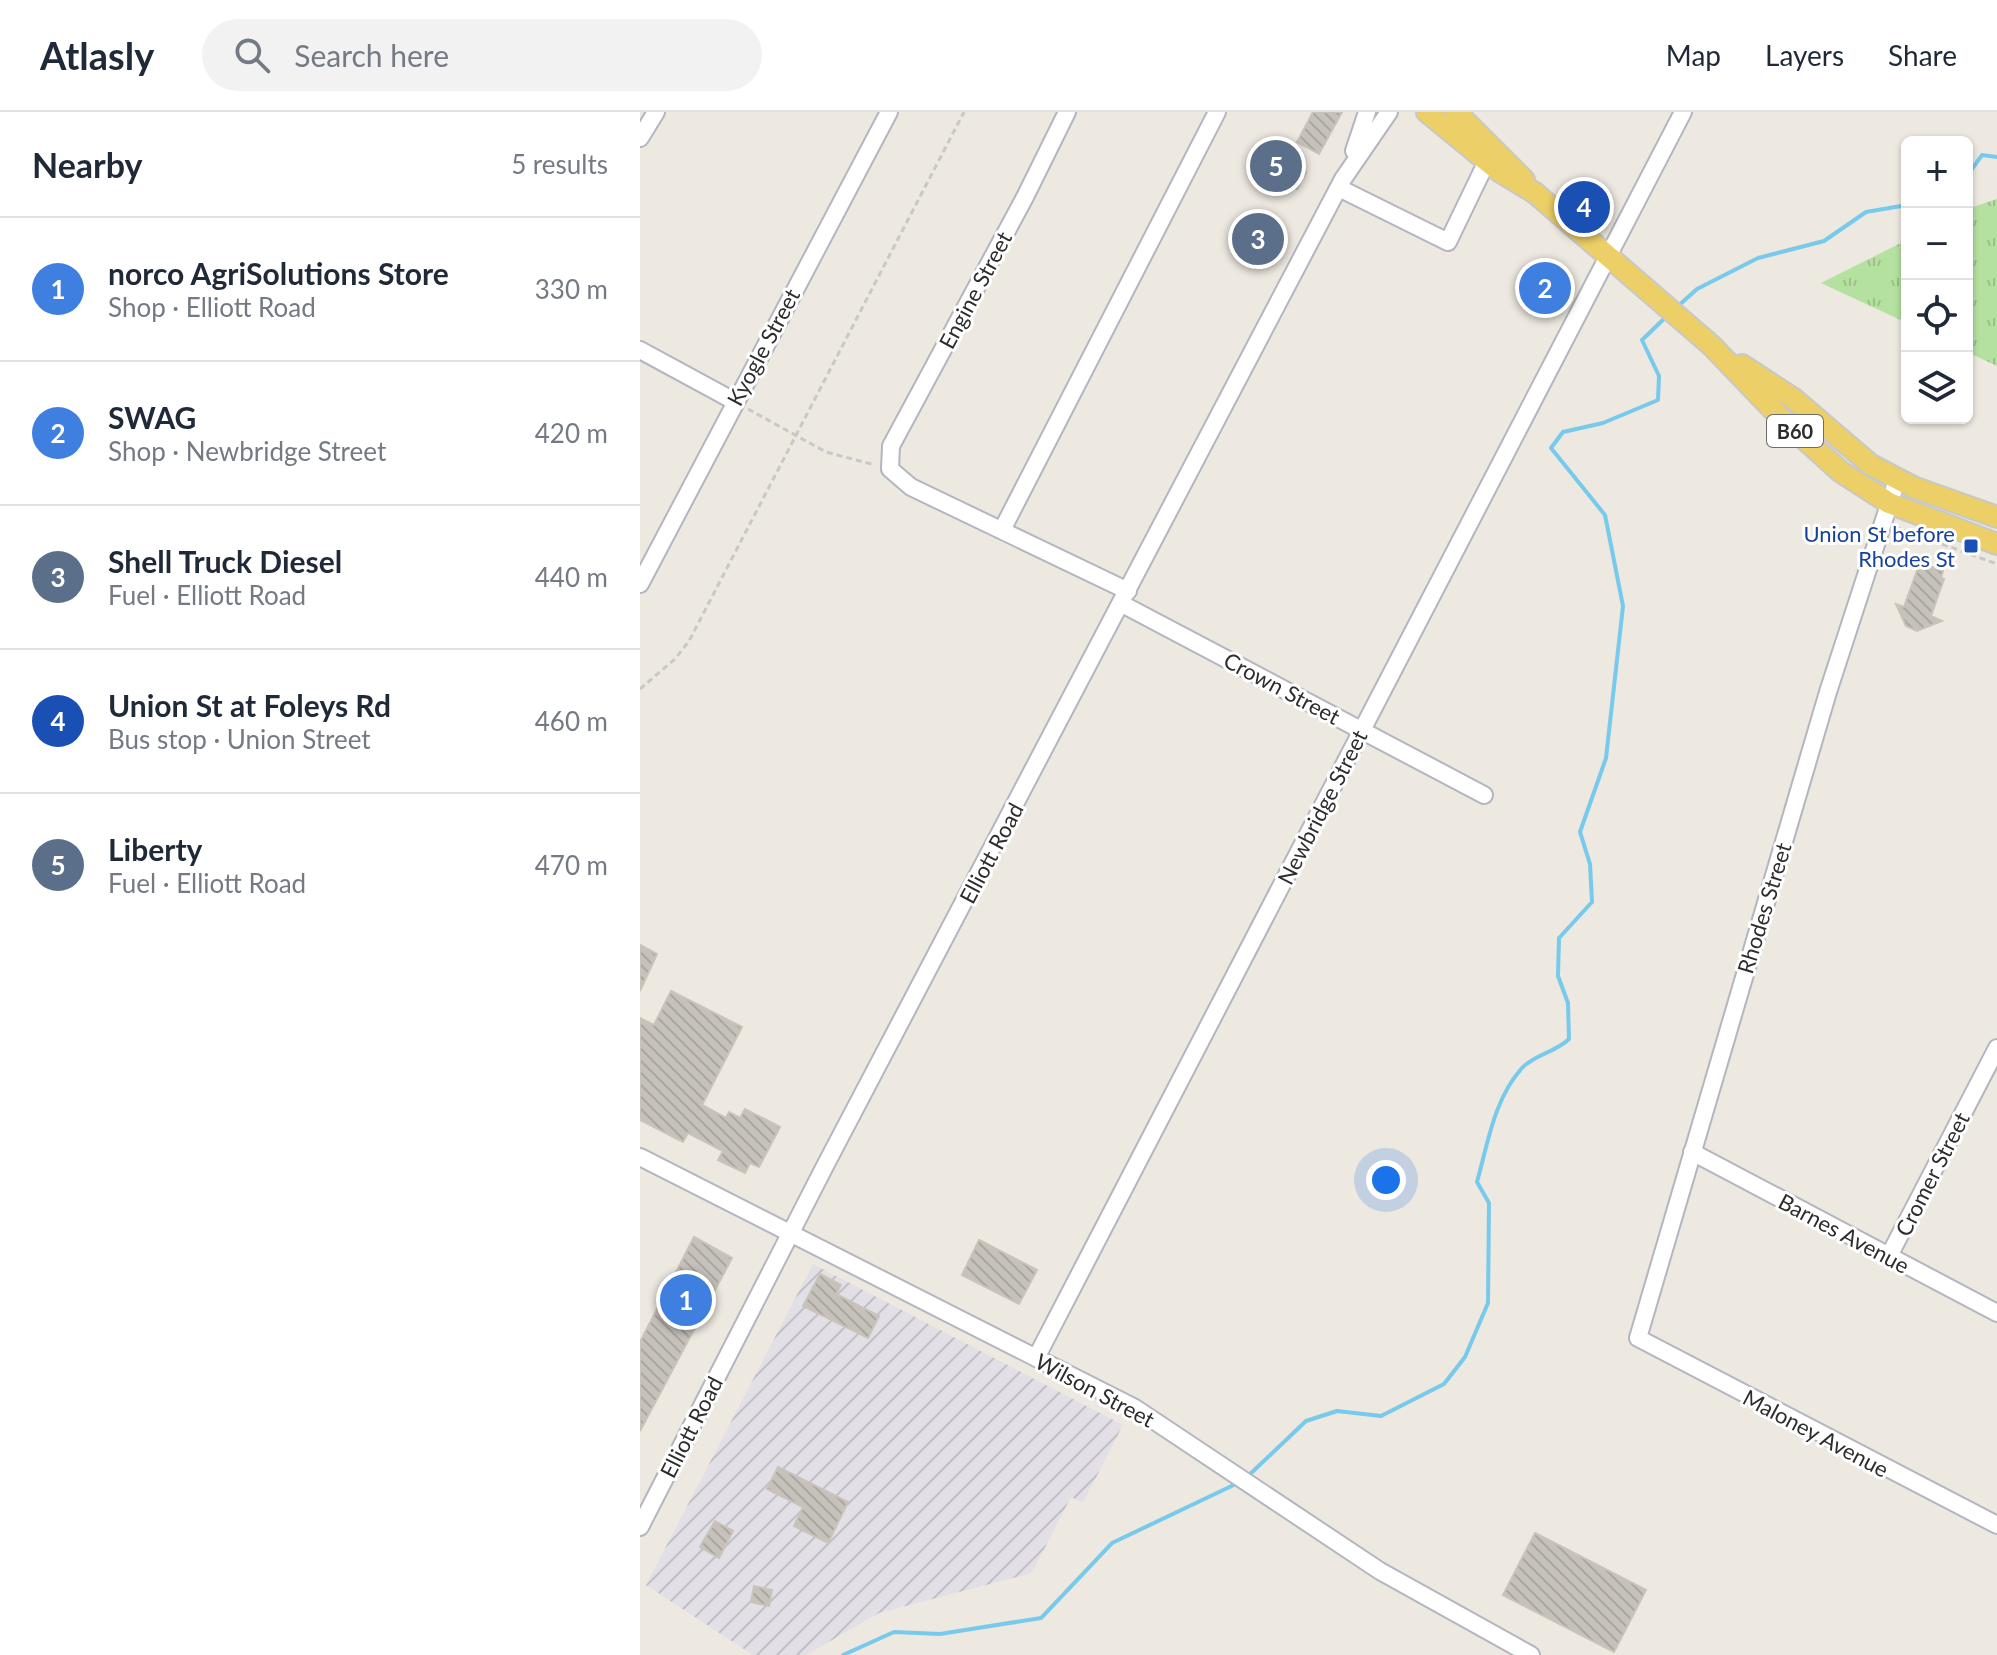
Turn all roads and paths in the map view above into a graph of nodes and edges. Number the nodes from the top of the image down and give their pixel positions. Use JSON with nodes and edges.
{"nodes":[{"id":1,"x":656,"y":112,"type":"edge"},
{"id":2,"x":889,"y":112,"type":"edge"},
{"id":3,"x":964,"y":112,"type":"edge"},
{"id":4,"x":1067,"y":112,"type":"edge"},
{"id":5,"x":1217,"y":112,"type":"edge"},
{"id":6,"x":1367,"y":112,"type":"edge"},
{"id":7,"x":1389,"y":112,"type":"edge"},
{"id":8,"x":1427,"y":112,"type":"edge"},
{"id":9,"x":1456,"y":112,"type":"edge"},
{"id":10,"x":1683,"y":112,"type":"edge"},
{"id":11,"x":640,"y":138,"type":"edge"},
{"id":12,"x":1487,"y":161,"type":"junction"},
{"id":13,"x":1341,"y":184,"type":"junction"},
{"id":14,"x":1535,"y":193,"type":"junction"},
{"id":15,"x":1607,"y":256,"type":"junction"},
{"id":16,"x":1712,"y":346,"type":"junction"},
{"id":17,"x":640,"y":350,"type":"edge"},
{"id":18,"x":734,"y":401,"type":"junction"},
{"id":19,"x":795,"y":437,"type":"junction"},
{"id":20,"x":890,"y":469,"type":"junction"},
{"id":21,"x":1897,"y":480,"type":"junction"},
{"id":22,"x":1889,"y":503,"type":"junction"},
{"id":23,"x":1997,"y":517,"type":"edge"},
{"id":24,"x":1894,"y":527,"type":"dead end"},
{"id":25,"x":1002,"y":530,"type":"junction"},
{"id":26,"x":1997,"y":544,"type":"edge"},
{"id":27,"x":1997,"y":564,"type":"edge"},
{"id":28,"x":640,"y":584,"type":"edge"},
{"id":29,"x":1125,"y":598,"type":"junction"},
{"id":30,"x":640,"y":689,"type":"edge"},
{"id":31,"x":1362,"y":730,"type":"junction"},
{"id":32,"x":1484,"y":795,"type":"dead end"},
{"id":33,"x":1997,"y":1048,"type":"edge"},
{"id":34,"x":1692,"y":1152,"type":"junction"},
{"id":35,"x":640,"y":1157,"type":"edge"},
{"id":36,"x":790,"y":1234,"type":"junction"},
{"id":37,"x":1889,"y":1256,"type":"junction"},
{"id":38,"x":1997,"y":1313,"type":"edge"},
{"id":39,"x":1638,"y":1338,"type":"joint"},
{"id":40,"x":1036,"y":1358,"type":"junction"},
{"id":41,"x":1997,"y":1525,"type":"edge"},
{"id":42,"x":640,"y":1527,"type":"edge"},
{"id":43,"x":1531,"y":1655,"type":"edge"}],
"edges":[{"from":1,"to":11,"type":"street"},
{"from":2,"to":18,"type":"street","name":"Kyogle Street"},
{"from":3,"to":19,"type":"path"},
{"from":4,"to":20,"type":"street","name":"Engine Street"},
{"from":5,"to":25,"type":"street"},
{"from":6,"to":13,"type":"street","name":"Elliott Road"},
{"from":7,"to":13,"type":"street","name":"Elliott Road"},
{"from":8,"to":12,"type":"main road","number":"B60"},
{"from":9,"to":14,"type":"main road","number":"B60"},
{"from":10,"to":15,"type":"street","name":"Newbridge Street"},
{"from":12,"to":13,"type":"street"},
{"from":12,"to":14,"type":"main road","number":"B60"},
{"from":13,"to":29,"type":"street","name":"Elliott Road"},
{"from":14,"to":15,"type":"main road","number":"B60"},
{"from":15,"to":16,"type":"main road","number":"B60"},
{"from":15,"to":31,"type":"street","name":"Newbridge Street"},
{"from":16,"to":21,"type":"main road","number":"B60"},
{"from":16,"to":22,"type":"main road","number":"B60"},
{"from":17,"to":18,"type":"street"},
{"from":18,"to":19,"type":"path"},
{"from":18,"to":28,"type":"street","name":"Kyogle Street"},
{"from":19,"to":20,"type":"path"},
{"from":19,"to":30,"type":"path"},
{"from":20,"to":25,"type":"street","name":"Crown Street"},
{"from":21,"to":22,"type":"street","name":"Rhodes Street"},
{"from":21,"to":23,"type":"main road","number":"B60"},
{"from":22,"to":26,"type":"main road","number":"B60"},
{"from":22,"to":34,"type":"street","name":"Rhodes Street"},
{"from":24,"to":27,"type":"path"},
{"from":25,"to":29,"type":"street","name":"Crown Street"},
{"from":29,"to":31,"type":"street","name":"Crown Street"},
{"from":29,"to":36,"type":"street","name":"Elliott Road"},
{"from":31,"to":32,"type":"street","name":"Crown Street"},
{"from":31,"to":40,"type":"street","name":"Newbridge Street"},
{"from":33,"to":37,"type":"street","name":"Cromer Street"},
{"from":34,"to":37,"type":"street","name":"Barnes Avenue"},
{"from":34,"to":39,"type":"street","name":"Rhodes Street"},
{"from":35,"to":36,"type":"street","name":"Wilson Street"},
{"from":36,"to":40,"type":"street","name":"Wilson Street"},
{"from":36,"to":42,"type":"street","name":"Elliott Road"},
{"from":37,"to":38,"type":"street","name":"Barnes Avenue"},
{"from":39,"to":41,"type":"street","name":"Maloney Avenue"},
{"from":40,"to":43,"type":"street","name":"Wilson Street"}]}
